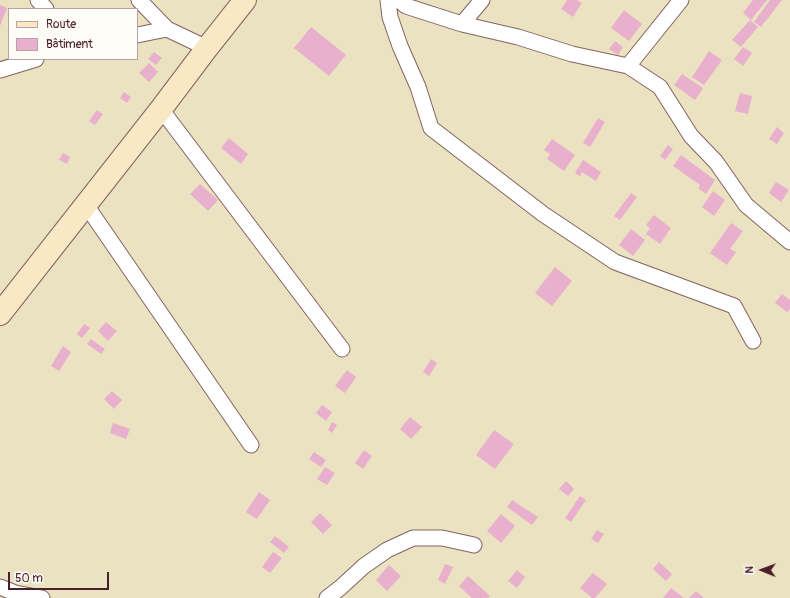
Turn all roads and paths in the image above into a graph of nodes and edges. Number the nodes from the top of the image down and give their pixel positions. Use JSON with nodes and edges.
{"nodes":[{"id":1,"x":38,"y":0,"type":"edge"},
{"id":2,"x":139,"y":0,"type":"edge"},
{"id":3,"x":245,"y":0,"type":"edge"},
{"id":4,"x":388,"y":0,"type":"edge"},
{"id":5,"x":399,"y":0,"type":"edge"},
{"id":6,"x":482,"y":0,"type":"edge"},
{"id":7,"x":681,"y":0,"type":"edge"},
{"id":8,"x":45,"y":8,"type":"edge"},
{"id":9,"x":462,"y":24,"type":"junction"},
{"id":10,"x":167,"y":29,"type":"junction"},
{"id":11,"x":138,"y":35,"type":"edge"},
{"id":12,"x":207,"y":48,"type":"junction"},
{"id":13,"x":33,"y":60,"type":"edge"},
{"id":14,"x":628,"y":66,"type":"junction"},
{"id":15,"x":0,"y":70,"type":"edge"},
{"id":16,"x":161,"y":109,"type":"junction"},
{"id":17,"x":86,"y":204,"type":"junction"},
{"id":18,"x":790,"y":242,"type":"edge"},
{"id":19,"x":0,"y":314,"type":"edge"},
{"id":20,"x":753,"y":341,"type":"dead end"},
{"id":21,"x":342,"y":349,"type":"dead end"},
{"id":22,"x":251,"y":445,"type":"dead end"},
{"id":23,"x":474,"y":544,"type":"dead end"},
{"id":24,"x":0,"y":587,"type":"edge"},
{"id":25,"x":42,"y":598,"type":"edge"},
{"id":26,"x":327,"y":598,"type":"edge"}],
"edges":[{"from":1,"to":8,"type":"street"},
{"from":2,"to":10,"type":"street"},
{"from":3,"to":12,"type":"main road"},
{"from":4,"to":20,"type":"street"},
{"from":5,"to":9,"type":"street"},
{"from":6,"to":9,"type":"street"},
{"from":7,"to":14,"type":"street"},
{"from":9,"to":14,"type":"street"},
{"from":10,"to":11,"type":"street"},
{"from":10,"to":12,"type":"street"},
{"from":12,"to":16,"type":"main road"},
{"from":13,"to":15,"type":"street"},
{"from":14,"to":18,"type":"street"},
{"from":16,"to":17,"type":"main road"},
{"from":16,"to":21,"type":"street"},
{"from":17,"to":19,"type":"main road"},
{"from":17,"to":22,"type":"street"},
{"from":23,"to":26,"type":"street"},
{"from":24,"to":25,"type":"street"}]}
